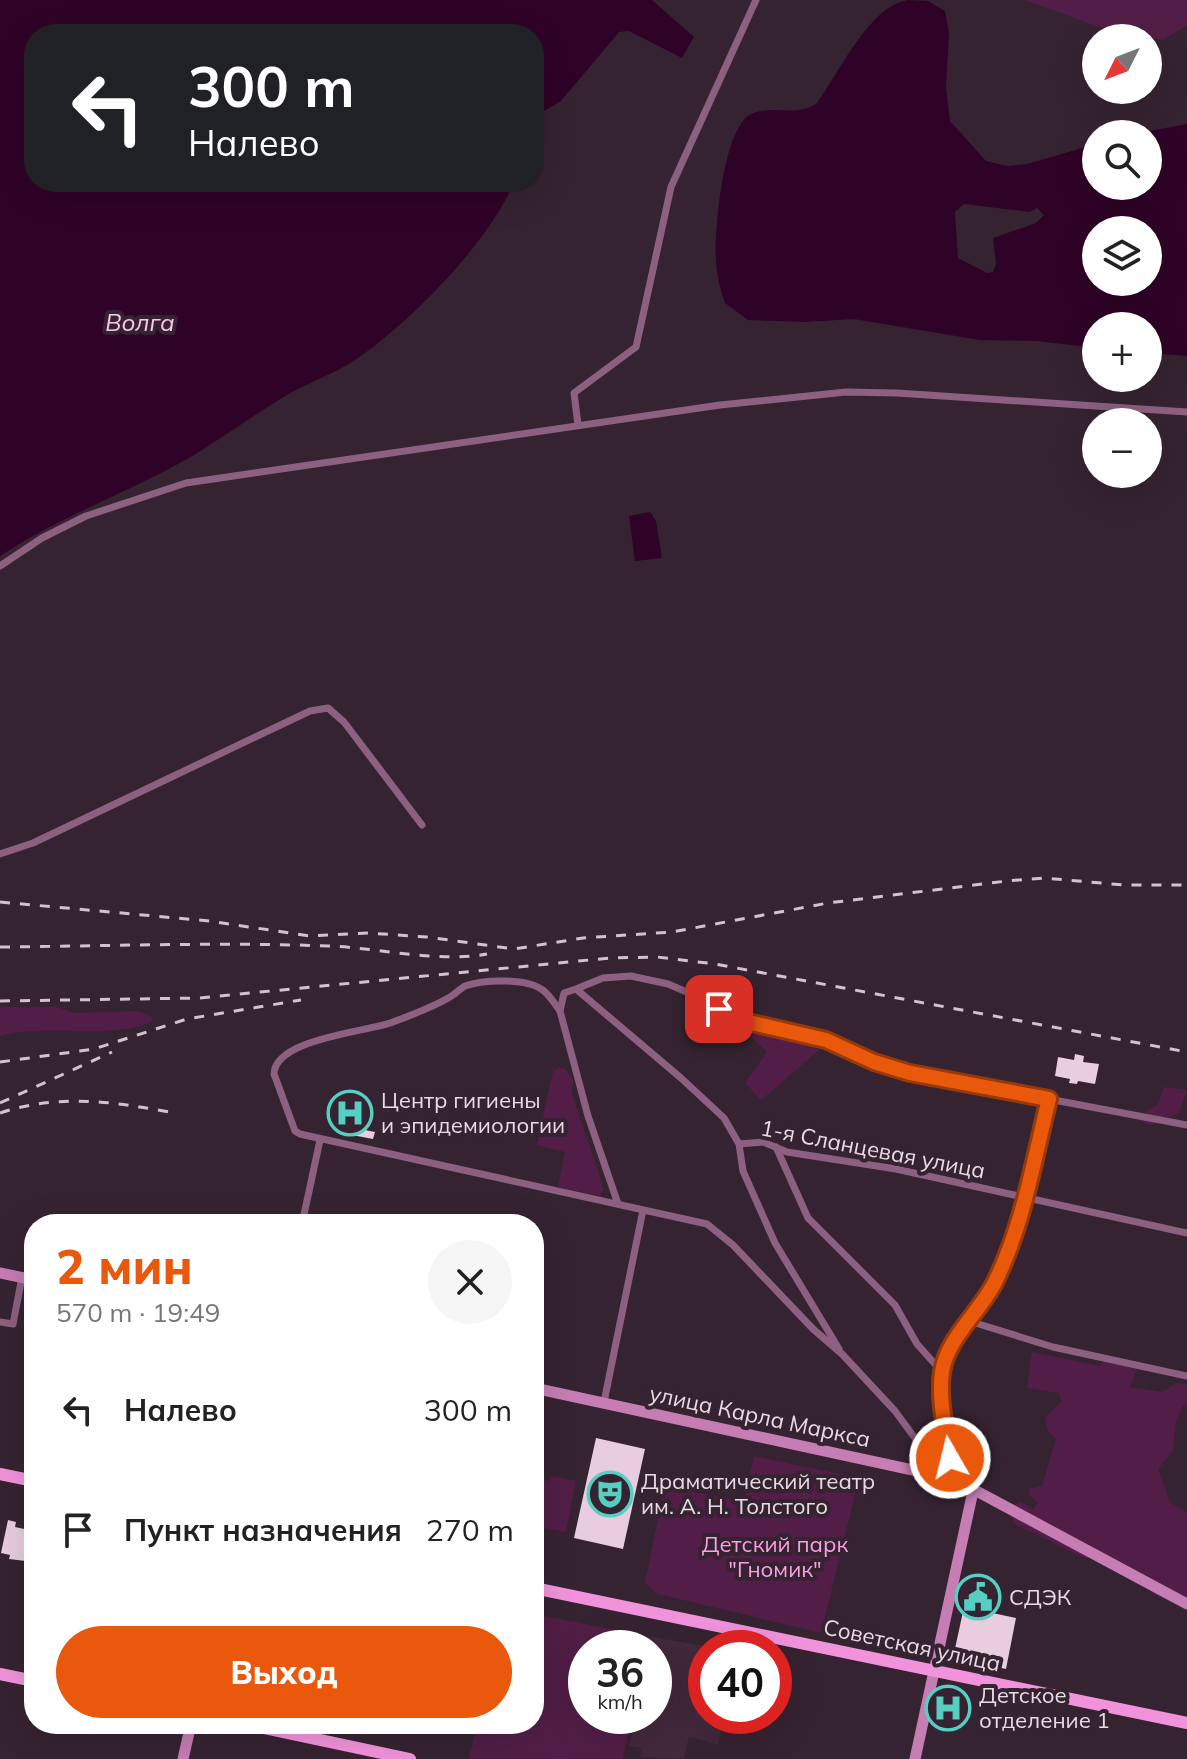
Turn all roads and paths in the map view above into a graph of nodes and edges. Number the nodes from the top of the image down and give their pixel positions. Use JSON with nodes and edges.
{"nodes":[{"id":1,"x":756,"y":0,"type":"edge"},
{"id":2,"x":1187,"y":412,"type":"edge"},
{"id":3,"x":578,"y":425,"type":"junction"},
{"id":4,"x":0,"y":566,"type":"edge"},
{"id":5,"x":422,"y":825,"type":"dead end"},
{"id":6,"x":0,"y":854,"type":"edge"},
{"id":7,"x":576,"y":989,"type":"junction"},
{"id":8,"x":560,"y":1011,"type":"junction"},
{"id":9,"x":1049,"y":1099,"type":"junction"},
{"id":10,"x":1187,"y":1125,"type":"edge"},
{"id":11,"x":320,"y":1140,"type":"junction"},
{"id":12,"x":739,"y":1144,"type":"junction"},
{"id":13,"x":776,"y":1147,"type":"junction"},
{"id":14,"x":1024,"y":1197,"type":"junction"},
{"id":15,"x":618,"y":1204,"type":"junction"},
{"id":16,"x":643,"y":1210,"type":"junction"},
{"id":17,"x":304,"y":1214,"type":"edge"},
{"id":18,"x":1187,"y":1233,"type":"edge"},
{"id":19,"x":0,"y":1273,"type":"edge"},
{"id":20,"x":24,"y":1277,"type":"edge"},
{"id":21,"x":24,"y":1290,"type":"edge"},
{"id":22,"x":969,"y":1321,"type":"junction"},
{"id":23,"x":0,"y":1322,"type":"edge"},
{"id":24,"x":842,"y":1354,"type":"junction"},
{"id":25,"x":942,"y":1372,"type":"junction"},
{"id":26,"x":1187,"y":1376,"type":"edge"},
{"id":27,"x":544,"y":1390,"type":"edge"},
{"id":28,"x":604,"y":1402,"type":"junction"},
{"id":29,"x":0,"y":1474,"type":"edge"},
{"id":30,"x":948,"y":1477,"type":"junction"},
{"id":31,"x":24,"y":1479,"type":"edge"},
{"id":32,"x":973,"y":1491,"type":"junction"},
{"id":33,"x":544,"y":1590,"type":"edge"},
{"id":34,"x":1187,"y":1604,"type":"edge"},
{"id":35,"x":934,"y":1671,"type":"junction"},
{"id":36,"x":0,"y":1674,"type":"edge"},
{"id":37,"x":24,"y":1679,"type":"edge"},
{"id":38,"x":1187,"y":1723,"type":"edge"},
{"id":39,"x":189,"y":1734,"type":"edge"},
{"id":40,"x":292,"y":1734,"type":"edge"},
{"id":41,"x":183,"y":1759,"type":"edge"},
{"id":42,"x":410,"y":1759,"type":"edge"},
{"id":43,"x":915,"y":1759,"type":"edge"}],
"edges":[{"from":1,"to":3,"type":"street"},
{"from":2,"to":3,"type":"street"},
{"from":3,"to":4,"type":"street"},
{"from":5,"to":6,"type":"street"},
{"from":7,"to":8,"type":"street"},
{"from":7,"to":9,"type":"street"},
{"from":7,"to":12,"type":"street"},
{"from":8,"to":11,"type":"street"},
{"from":8,"to":15,"type":"street"},
{"from":9,"to":10,"type":"street"},
{"from":9,"to":14,"type":"street"},
{"from":11,"to":15,"type":"street"},
{"from":11,"to":17,"type":"street"},
{"from":12,"to":13,"type":"street","name":"1-я Сланцевая улица"},
{"from":12,"to":24,"type":"street"},
{"from":13,"to":14,"type":"street","name":"1-я Сланцевая улица"},
{"from":13,"to":25,"type":"street"},
{"from":14,"to":18,"type":"street","name":"1-я Сланцевая улица"},
{"from":14,"to":22,"type":"street"},
{"from":15,"to":16,"type":"street"},
{"from":16,"to":24,"type":"street"},
{"from":16,"to":28,"type":"street"},
{"from":19,"to":20,"type":"street"},
{"from":21,"to":23,"type":"street"},
{"from":22,"to":25,"type":"street"},
{"from":22,"to":26,"type":"street"},
{"from":24,"to":30,"type":"street"},
{"from":25,"to":30,"type":"street"},
{"from":27,"to":28,"type":"street","name":"улица Карла Маркса"},
{"from":28,"to":30,"type":"street","name":"улица Карла Маркса"},
{"from":29,"to":31,"type":"main road"},
{"from":30,"to":32,"type":"street","name":"улица Карла Маркса"},
{"from":32,"to":34,"type":"street","name":"улица Карла Маркса"},
{"from":32,"to":35,"type":"street"},
{"from":33,"to":35,"type":"main road","name":"Советская улица"},
{"from":35,"to":38,"type":"main road","name":"Советская улица"},
{"from":35,"to":43,"type":"street"},
{"from":36,"to":37,"type":"main road"},
{"from":39,"to":41,"type":"street"},
{"from":40,"to":42,"type":"main road"}]}
